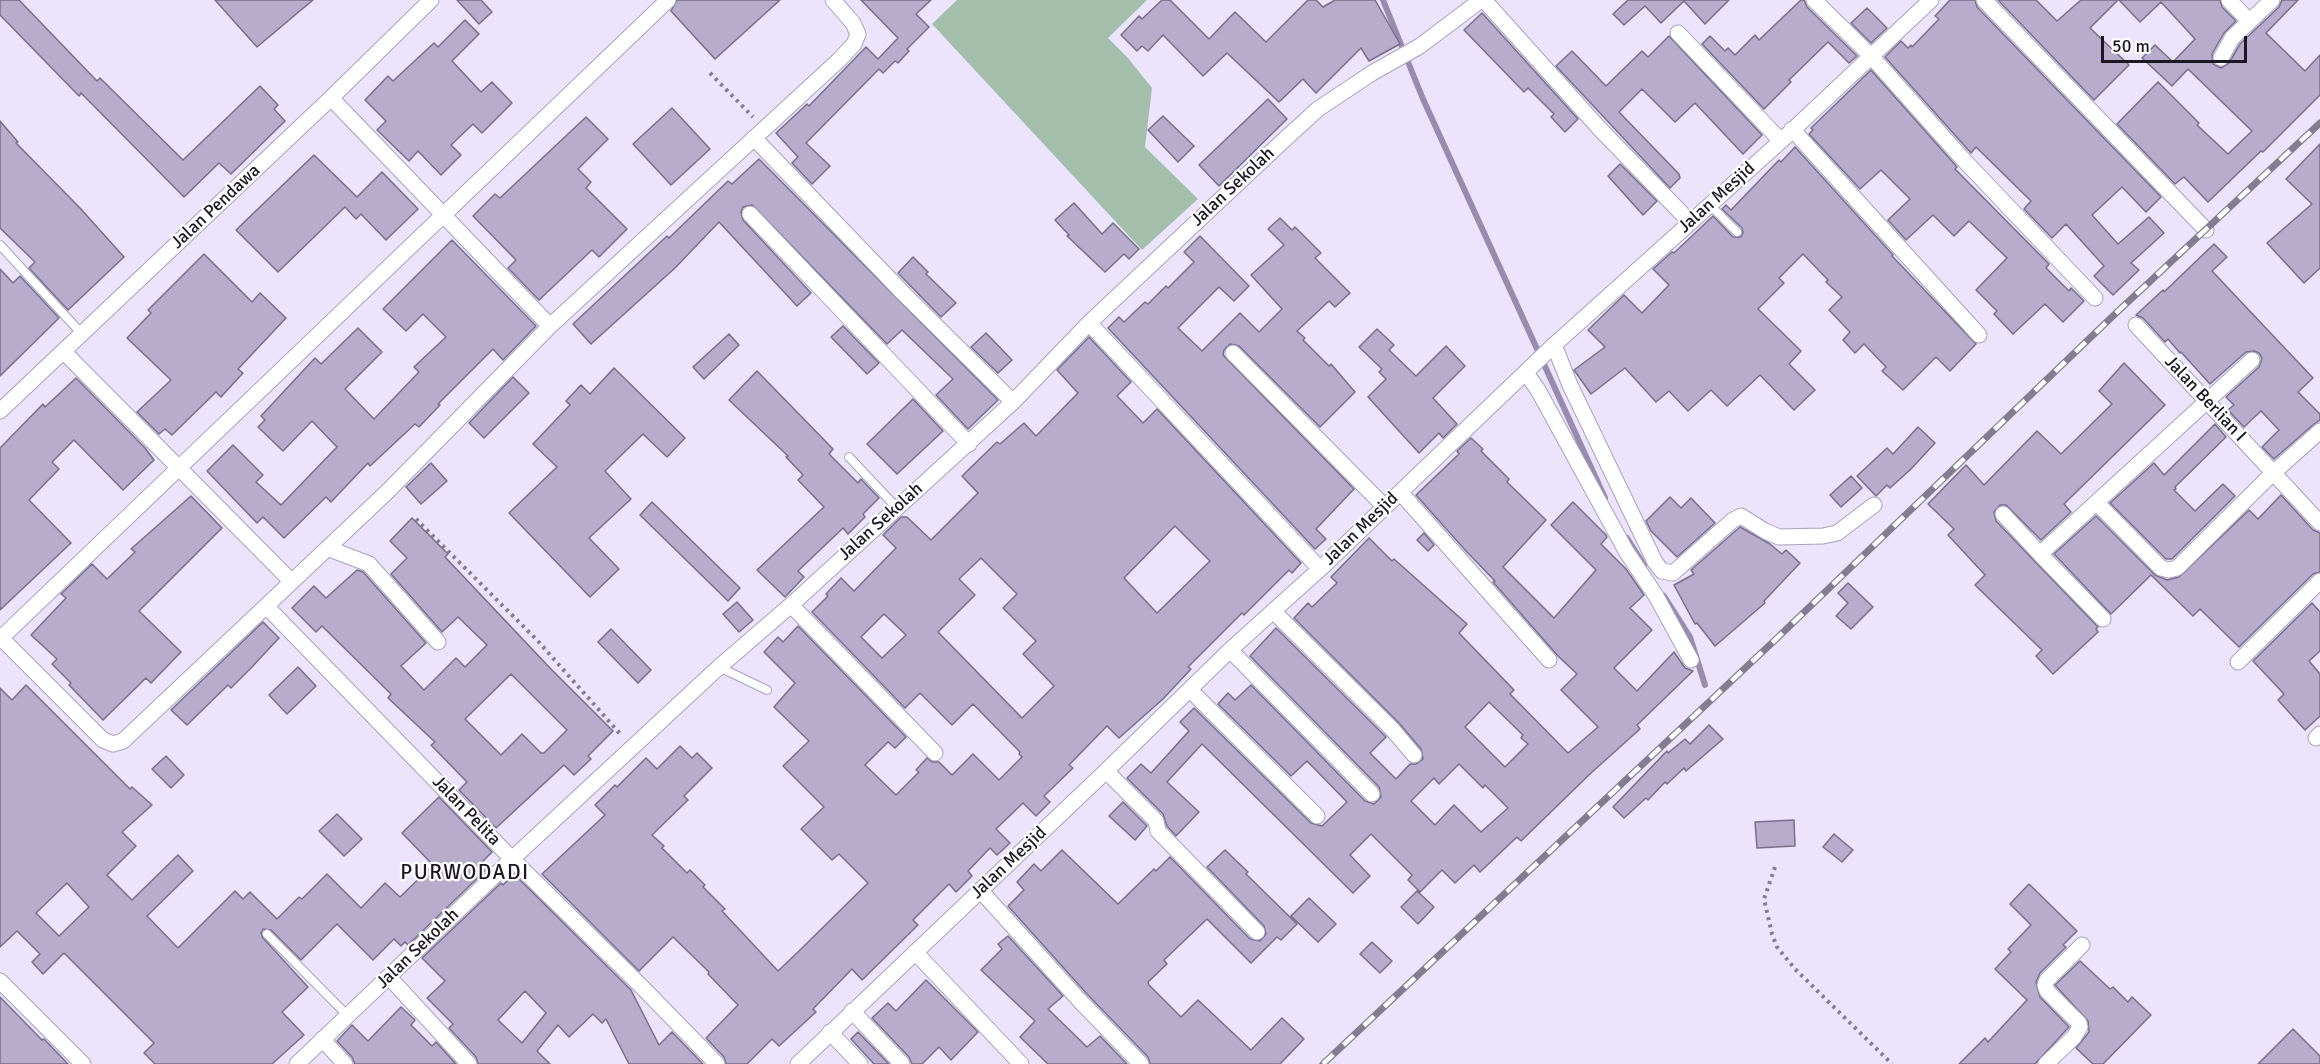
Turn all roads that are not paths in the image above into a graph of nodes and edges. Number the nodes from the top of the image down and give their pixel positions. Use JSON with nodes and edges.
{"nodes":[{"id":1,"x":431,"y":0,"type":"edge"},
{"id":2,"x":668,"y":0,"type":"edge"},
{"id":3,"x":833,"y":0,"type":"edge"},
{"id":4,"x":1482,"y":0,"type":"edge"},
{"id":5,"x":1814,"y":0,"type":"edge"},
{"id":6,"x":1931,"y":0,"type":"edge"},
{"id":7,"x":1984,"y":0,"type":"edge"},
{"id":8,"x":2229,"y":0,"type":"edge"},
{"id":9,"x":2272,"y":0,"type":"edge"},
{"id":10,"x":2249,"y":21,"type":"junction"},
{"id":11,"x":1678,"y":33,"type":"dead end"},
{"id":12,"x":1871,"y":56,"type":"junction"},
{"id":13,"x":2221,"y":58,"type":"dead end"},
{"id":14,"x":331,"y":98,"type":"junction"},
{"id":15,"x":1792,"y":129,"type":"junction"},
{"id":16,"x":759,"y":133,"type":"junction"},
{"id":17,"x":1781,"y":141,"type":"junction"},
{"id":18,"x":1709,"y":204,"type":"junction"},
{"id":19,"x":750,"y":214,"type":"dead end"},
{"id":20,"x":445,"y":216,"type":"junction"},
{"id":21,"x":1690,"y":222,"type":"junction"},
{"id":22,"x":2206,"y":230,"type":"dead end"},
{"id":23,"x":1737,"y":232,"type":"dead end"},
{"id":24,"x":0,"y":245,"type":"edge"},
{"id":25,"x":2095,"y":298,"type":"dead end"},
{"id":26,"x":1089,"y":323,"type":"junction"},
{"id":27,"x":2136,"y":325,"type":"dead end"},
{"id":28,"x":550,"y":326,"type":"junction"},
{"id":29,"x":82,"y":334,"type":"junction"},
{"id":30,"x":1979,"y":335,"type":"dead end"},
{"id":31,"x":1551,"y":348,"type":"junction"},
{"id":32,"x":64,"y":352,"type":"junction"},
{"id":33,"x":1233,"y":353,"type":"dead end"},
{"id":34,"x":2252,"y":360,"type":"dead end"},
{"id":35,"x":1529,"y":370,"type":"junction"},
{"id":36,"x":1013,"y":402,"type":"junction"},
{"id":37,"x":2206,"y":402,"type":"junction"},
{"id":38,"x":0,"y":411,"type":"edge"},
{"id":39,"x":2320,"y":431,"type":"edge"},
{"id":40,"x":969,"y":444,"type":"junction"},
{"id":41,"x":849,"y":457,"type":"dead end"},
{"id":42,"x":181,"y":469,"type":"junction"},
{"id":43,"x":2273,"y":473,"type":"junction"},
{"id":44,"x":1400,"y":492,"type":"junction"},
{"id":45,"x":2097,"y":503,"type":"junction"},
{"id":46,"x":1874,"y":506,"type":"dead end"},
{"id":47,"x":897,"y":507,"type":"junction"},
{"id":48,"x":1385,"y":507,"type":"junction"},
{"id":49,"x":2003,"y":514,"type":"dead end"},
{"id":50,"x":2320,"y":523,"type":"edge"},
{"id":51,"x":327,"y":548,"type":"junction"},
{"id":52,"x":2040,"y":554,"type":"junction"},
{"id":53,"x":1320,"y":569,"type":"junction"},
{"id":54,"x":2320,"y":581,"type":"edge"},
{"id":55,"x":292,"y":582,"type":"junction"},
{"id":56,"x":790,"y":605,"type":"junction"},
{"id":57,"x":267,"y":607,"type":"junction"},
{"id":58,"x":1273,"y":611,"type":"junction"},
{"id":59,"x":2103,"y":619,"type":"dead end"},
{"id":60,"x":1,"y":638,"type":"edge"},
{"id":61,"x":438,"y":642,"type":"dead end"},
{"id":62,"x":1230,"y":650,"type":"junction"},
{"id":63,"x":1549,"y":660,"type":"dead end"},
{"id":64,"x":1691,"y":660,"type":"dead end"},
{"id":65,"x":2238,"y":662,"type":"dead end"},
{"id":66,"x":719,"y":667,"type":"junction"},
{"id":67,"x":767,"y":690,"type":"dead end"},
{"id":68,"x":1190,"y":690,"type":"junction"},
{"id":69,"x":935,"y":753,"type":"dead end"},
{"id":70,"x":1414,"y":755,"type":"dead end"},
{"id":71,"x":1106,"y":771,"type":"junction"},
{"id":72,"x":1372,"y":794,"type":"dead end"},
{"id":73,"x":1317,"y":816,"type":"dead end"},
{"id":74,"x":512,"y":859,"type":"junction"},
{"id":75,"x":980,"y":890,"type":"junction"},
{"id":76,"x":1257,"y":932,"type":"dead end"},
{"id":77,"x":267,"y":934,"type":"dead end"},
{"id":78,"x":2082,"y":945,"type":"dead end"},
{"id":79,"x":915,"y":952,"type":"junction"},
{"id":80,"x":389,"y":977,"type":"junction"},
{"id":81,"x":0,"y":981,"type":"edge"},
{"id":82,"x":852,"y":1011,"type":"junction"},
{"id":83,"x":347,"y":1015,"type":"junction"},
{"id":84,"x":831,"y":1032,"type":"junction"},
{"id":85,"x":322,"y":1039,"type":"junction"},
{"id":86,"x":83,"y":1064,"type":"edge"},
{"id":87,"x":297,"y":1064,"type":"edge"},
{"id":88,"x":345,"y":1064,"type":"edge"},
{"id":89,"x":469,"y":1064,"type":"edge"},
{"id":90,"x":717,"y":1064,"type":"edge"},
{"id":91,"x":798,"y":1064,"type":"edge"},
{"id":92,"x":860,"y":1064,"type":"edge"},
{"id":93,"x":902,"y":1064,"type":"edge"},
{"id":94,"x":1022,"y":1064,"type":"edge"},
{"id":95,"x":1141,"y":1064,"type":"edge"},
{"id":96,"x":2046,"y":1064,"type":"edge"}],
"edges":[{"from":1,"to":14,"type":"street","name":"Jalan Pendawa"},
{"from":2,"to":20,"type":"street"},
{"from":3,"to":16,"type":"street"},
{"from":4,"to":21,"type":"street"},
{"from":4,"to":26,"type":"street","name":"Jalan Sekolah"},
{"from":5,"to":12,"type":"street"},
{"from":6,"to":12,"type":"street","name":"Jalan Mesjid"},
{"from":7,"to":22,"type":"street"},
{"from":8,"to":10,"type":"street"},
{"from":9,"to":10,"type":"street"},
{"from":10,"to":13,"type":"street"},
{"from":11,"to":17,"type":"street"},
{"from":12,"to":15,"type":"street","name":"Jalan Mesjid"},
{"from":12,"to":25,"type":"street"},
{"from":14,"to":20,"type":"street"},
{"from":14,"to":29,"type":"street","name":"Jalan Pendawa"},
{"from":15,"to":17,"type":"street","name":"Jalan Mesjid"},
{"from":15,"to":30,"type":"street"},
{"from":16,"to":28,"type":"street"},
{"from":16,"to":36,"type":"street"},
{"from":17,"to":18,"type":"street","name":"Jalan Mesjid"},
{"from":18,"to":21,"type":"street","name":"Jalan Mesjid"},
{"from":18,"to":23,"type":"lane"},
{"from":19,"to":40,"type":"street"},
{"from":20,"to":28,"type":"street"},
{"from":20,"to":42,"type":"street"},
{"from":21,"to":31,"type":"street","name":"Jalan Mesjid"},
{"from":24,"to":29,"type":"lane"},
{"from":26,"to":36,"type":"street","name":"Jalan Sekolah"},
{"from":26,"to":53,"type":"street"},
{"from":27,"to":37,"type":"street","name":"Jalan Berlian I"},
{"from":28,"to":51,"type":"street"},
{"from":29,"to":32,"type":"street","name":"Jalan Pendawa"},
{"from":31,"to":35,"type":"street","name":"Jalan Mesjid"},
{"from":31,"to":46,"type":"street"},
{"from":32,"to":38,"type":"street","name":"Jalan Pendawa"},
{"from":32,"to":42,"type":"street"},
{"from":33,"to":48,"type":"street"},
{"from":34,"to":37,"type":"street"},
{"from":35,"to":44,"type":"street","name":"Jalan Mesjid"},
{"from":35,"to":64,"type":"street"},
{"from":36,"to":40,"type":"street","name":"Jalan Sekolah"},
{"from":37,"to":43,"type":"street","name":"Jalan Berlian I"},
{"from":37,"to":45,"type":"street"},
{"from":39,"to":43,"type":"street"},
{"from":40,"to":47,"type":"street","name":"Jalan Sekolah"},
{"from":41,"to":47,"type":"lane"},
{"from":42,"to":55,"type":"street"},
{"from":42,"to":60,"type":"street"},
{"from":43,"to":45,"type":"street"},
{"from":43,"to":50,"type":"street","name":"Jalan Berlian I"},
{"from":44,"to":48,"type":"street","name":"Jalan Mesjid"},
{"from":44,"to":63,"type":"street"},
{"from":45,"to":52,"type":"street"},
{"from":47,"to":56,"type":"street","name":"Jalan Sekolah"},
{"from":48,"to":53,"type":"street","name":"Jalan Mesjid"},
{"from":49,"to":52,"type":"street"},
{"from":51,"to":55,"type":"street"},
{"from":51,"to":61,"type":"street"},
{"from":52,"to":59,"type":"street"},
{"from":53,"to":58,"type":"street","name":"Jalan Mesjid"},
{"from":54,"to":65,"type":"street"},
{"from":55,"to":57,"type":"street"},
{"from":56,"to":66,"type":"street","name":"Jalan Sekolah"},
{"from":56,"to":69,"type":"street"},
{"from":57,"to":60,"type":"street"},
{"from":57,"to":74,"type":"street","name":"Jalan Pelita"},
{"from":58,"to":62,"type":"street","name":"Jalan Mesjid"},
{"from":58,"to":70,"type":"street"},
{"from":62,"to":68,"type":"street","name":"Jalan Mesjid"},
{"from":62,"to":72,"type":"street"},
{"from":66,"to":67,"type":"lane"},
{"from":66,"to":74,"type":"street","name":"Jalan Sekolah"},
{"from":68,"to":71,"type":"street","name":"Jalan Mesjid"},
{"from":68,"to":73,"type":"street"},
{"from":71,"to":75,"type":"street","name":"Jalan Mesjid"},
{"from":71,"to":76,"type":"street"},
{"from":74,"to":80,"type":"street","name":"Jalan Sekolah"},
{"from":74,"to":90,"type":"street","name":"Jalan Pelita"},
{"from":75,"to":79,"type":"street","name":"Jalan Mesjid"},
{"from":75,"to":95,"type":"street"},
{"from":77,"to":83,"type":"lane"},
{"from":78,"to":96,"type":"street"},
{"from":79,"to":82,"type":"street","name":"Jalan Mesjid"},
{"from":79,"to":94,"type":"street"},
{"from":80,"to":83,"type":"street","name":"Jalan Sekolah"},
{"from":80,"to":89,"type":"street"},
{"from":81,"to":86,"type":"street"},
{"from":82,"to":84,"type":"street","name":"Jalan Mesjid"},
{"from":82,"to":93,"type":"street"},
{"from":83,"to":85,"type":"street","name":"Jalan Sekolah"},
{"from":84,"to":91,"type":"street","name":"Jalan Mesjid"},
{"from":84,"to":92,"type":"street"},
{"from":85,"to":87,"type":"street","name":"Jalan Sekolah"},
{"from":85,"to":88,"type":"street"}]}
